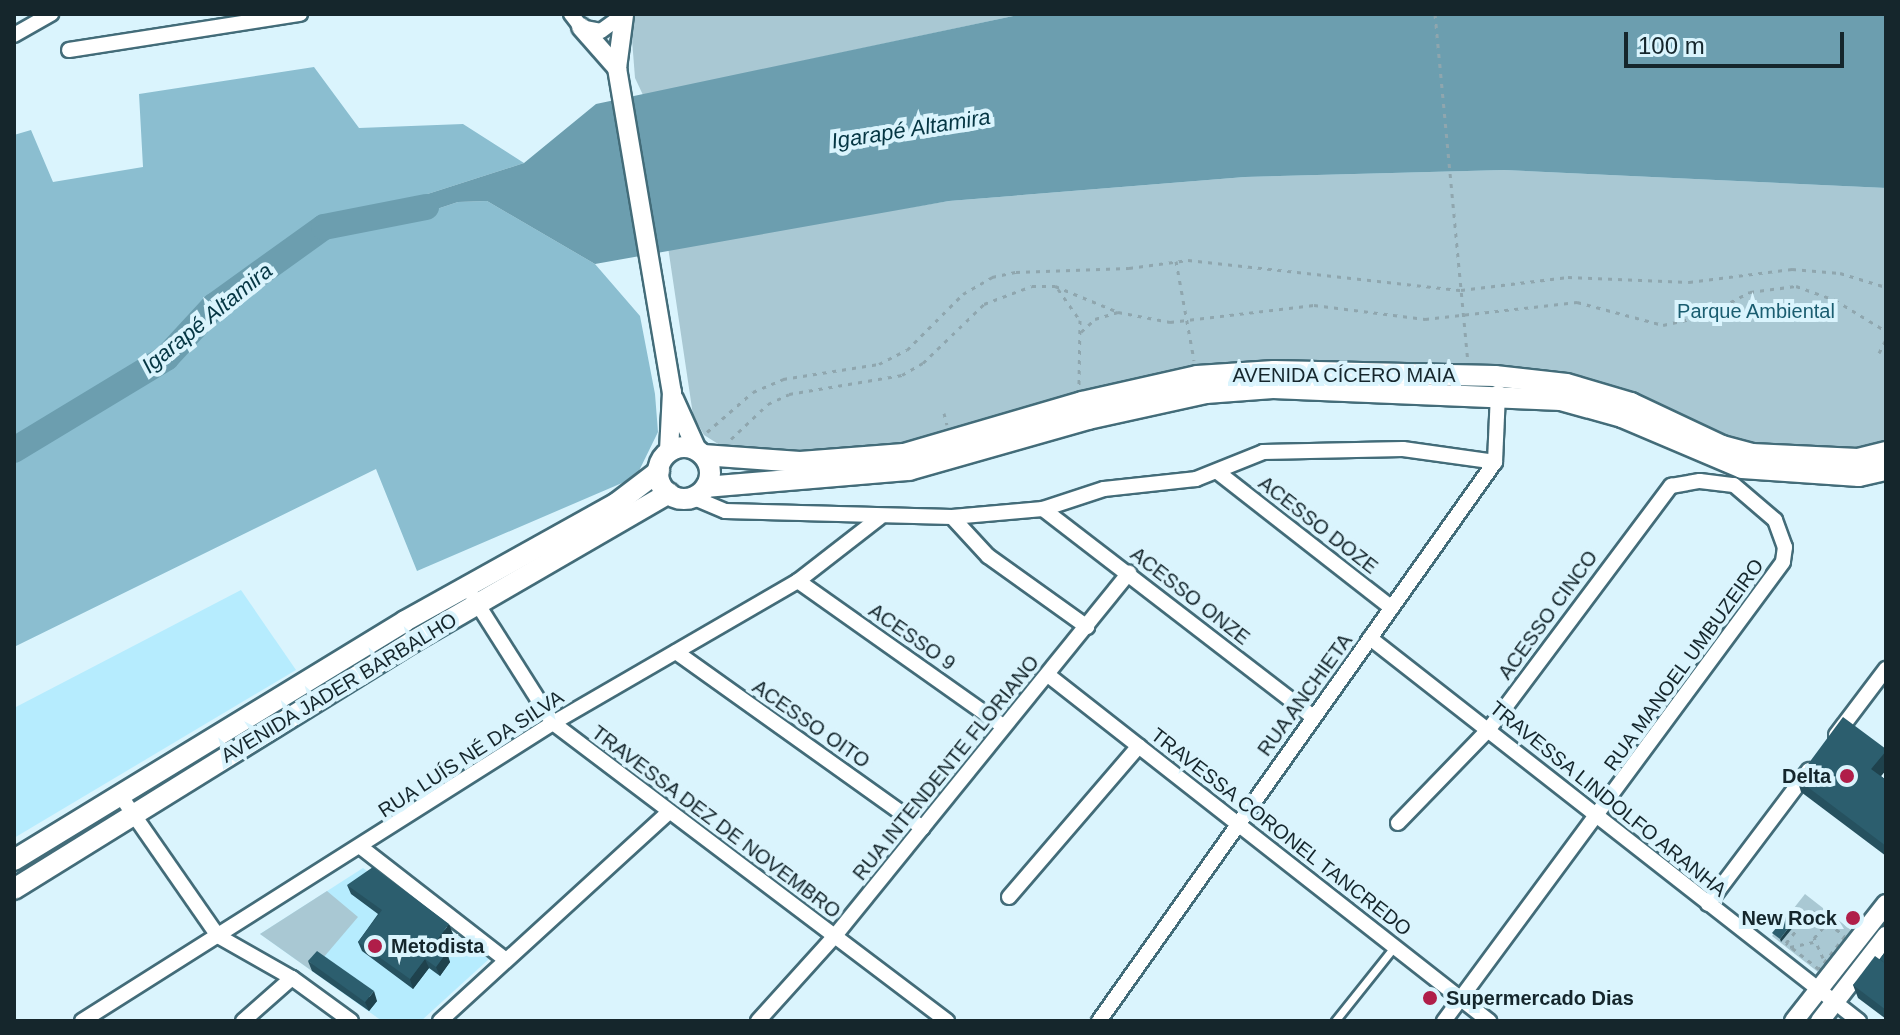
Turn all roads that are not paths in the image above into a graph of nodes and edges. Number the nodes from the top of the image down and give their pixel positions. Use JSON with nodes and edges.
{"nodes":[{"id":1,"x":51,"y":14,"type":"edge"},
{"id":2,"x":300,"y":14,"type":"edge"},
{"id":3,"x":624,"y":15,"type":"edge"},
{"id":4,"x":576,"y":20,"type":"edge"},
{"id":5,"x":14,"y":35,"type":"edge"},
{"id":6,"x":69,"y":50,"type":"dead end"},
{"id":7,"x":618,"y":74,"type":"junction"},
{"id":8,"x":1497,"y":385,"type":"junction"},
{"id":9,"x":672,"y":392,"type":"junction"},
{"id":10,"x":701,"y":447,"type":"junction"},
{"id":11,"x":669,"y":452,"type":"junction"},
{"id":12,"x":1886,"y":452,"type":"edge"},
{"id":13,"x":1495,"y":462,"type":"junction"},
{"id":14,"x":1886,"y":470,"type":"edge"},
{"id":15,"x":659,"y":471,"type":"junction"},
{"id":16,"x":1219,"y":473,"type":"junction"},
{"id":17,"x":1738,"y":477,"type":"junction"},
{"id":18,"x":699,"y":492,"type":"junction"},
{"id":19,"x":669,"y":493,"type":"junction"},
{"id":20,"x":1043,"y":509,"type":"junction"},
{"id":21,"x":952,"y":517,"type":"junction"},
{"id":22,"x":879,"y":518,"type":"junction"},
{"id":23,"x":1129,"y":573,"type":"junction"},
{"id":24,"x":798,"y":581,"type":"junction"},
{"id":25,"x":464,"y":588,"type":"junction"},
{"id":26,"x":479,"y":604,"type":"junction"},
{"id":27,"x":1392,"y":608,"type":"junction"},
{"id":28,"x":1087,"y":627,"type":"junction"},
{"id":29,"x":1370,"y":638,"type":"junction"},
{"id":30,"x":676,"y":652,"type":"junction"},
{"id":31,"x":1886,"y":669,"type":"edge"},
{"id":32,"x":1048,"y":675,"type":"junction"},
{"id":33,"x":1312,"y":716,"type":"junction"},
{"id":34,"x":553,"y":723,"type":"junction"},
{"id":35,"x":1003,"y":726,"type":"junction"},
{"id":36,"x":1489,"y":729,"type":"junction"},
{"id":37,"x":1139,"y":746,"type":"junction"},
{"id":38,"x":120,"y":795,"type":"junction"},
{"id":39,"x":669,"y":812,"type":"junction"},
{"id":40,"x":133,"y":814,"type":"junction"},
{"id":41,"x":1598,"y":816,"type":"junction"},
{"id":42,"x":1398,"y":823,"type":"dead end"},
{"id":43,"x":1241,"y":824,"type":"junction"},
{"id":44,"x":923,"y":828,"type":"junction"},
{"id":45,"x":362,"y":848,"type":"junction"},
{"id":46,"x":14,"y":860,"type":"edge"},
{"id":47,"x":14,"y":889,"type":"edge"},
{"id":48,"x":1009,"y":897,"type":"dead end"},
{"id":49,"x":1708,"y":904,"type":"junction"},
{"id":50,"x":1886,"y":904,"type":"edge"},
{"id":51,"x":218,"y":936,"type":"junction"},
{"id":52,"x":1886,"y":936,"type":"edge"},
{"id":53,"x":834,"y":937,"type":"junction"},
{"id":54,"x":1394,"y":947,"type":"junction"},
{"id":55,"x":506,"y":960,"type":"junction"},
{"id":56,"x":292,"y":978,"type":"junction"},
{"id":57,"x":1819,"y":989,"type":"junction"},
{"id":58,"x":1461,"y":999,"type":"junction"},
{"id":59,"x":1835,"y":1002,"type":"junction"},
{"id":60,"x":82,"y":1021,"type":"edge"},
{"id":61,"x":243,"y":1021,"type":"edge"},
{"id":62,"x":351,"y":1021,"type":"edge"},
{"id":63,"x":440,"y":1021,"type":"edge"},
{"id":64,"x":758,"y":1021,"type":"edge"},
{"id":65,"x":947,"y":1021,"type":"edge"},
{"id":66,"x":1099,"y":1021,"type":"edge"},
{"id":67,"x":1335,"y":1021,"type":"edge"},
{"id":68,"x":1444,"y":1021,"type":"edge"},
{"id":69,"x":1489,"y":1021,"type":"edge"},
{"id":70,"x":1794,"y":1021,"type":"edge"},
{"id":71,"x":1820,"y":1021,"type":"edge"},
{"id":72,"x":1859,"y":1021,"type":"edge"}],
"edges":[{"from":1,"to":5,"type":"street"},
{"from":2,"to":6,"type":"street"},
{"from":3,"to":4,"type":"street"},
{"from":3,"to":7,"type":"street"},
{"from":4,"to":7,"type":"street"},
{"from":7,"to":9,"type":"street"},
{"from":8,"to":10,"type":"main road","name":"AVENIDA CÍCERO MAIA"},
{"from":8,"to":12,"type":"main road","name":"AVENIDA CÍCERO MAIA"},
{"from":8,"to":13,"type":"street"},
{"from":8,"to":17,"type":"main road","name":"AVENIDA CÍCERO MAIA"},
{"from":8,"to":18,"type":"main road","name":"AVENIDA CÍCERO MAIA"},
{"from":9,"to":10,"type":"street"},
{"from":9,"to":11,"type":"street"},
{"from":10,"to":11,"type":"main road"},
{"from":10,"to":18,"type":"main road"},
{"from":11,"to":15,"type":"main road"},
{"from":13,"to":16,"type":"street"},
{"from":13,"to":27,"type":"street","name":"RUA ANCHIETA"},
{"from":14,"to":17,"type":"main road","name":"AVENIDA CÍCERO MAIA"},
{"from":15,"to":19,"type":"main road"},
{"from":15,"to":25,"type":"main road","name":"AVENIDA JADER BARBALHO"},
{"from":16,"to":20,"type":"street"},
{"from":16,"to":27,"type":"street","name":"ACESSO DOZE"},
{"from":17,"to":36,"type":"street","name":"ACESSO CINCO"},
{"from":17,"to":41,"type":"street","name":"RUA MANOEL UMBUZEIRO"},
{"from":18,"to":19,"type":"main road"},
{"from":18,"to":22,"type":"street"},
{"from":19,"to":26,"type":"main road","name":"AVENIDA JADER BARBALHO"},
{"from":20,"to":21,"type":"street"},
{"from":20,"to":23,"type":"street","name":"ACESSO ONZE"},
{"from":21,"to":22,"type":"street"},
{"from":21,"to":28,"type":"street"},
{"from":22,"to":24,"type":"street","name":"RUA LUÍS NÉ DA SILVA"},
{"from":23,"to":28,"type":"street","name":"RUA INTENDENTE FLORIANO"},
{"from":23,"to":33,"type":"street","name":"ACESSO ONZE"},
{"from":24,"to":30,"type":"street","name":"RUA LUÍS NÉ DA SILVA"},
{"from":24,"to":35,"type":"street","name":"ACESSO 9"},
{"from":25,"to":26,"type":"street","name":"TRAVESSA DEZ DE NOVEMBRO"},
{"from":25,"to":38,"type":"main road","name":"AVENIDA JADER BARBALHO"},
{"from":26,"to":34,"type":"street","name":"TRAVESSA DEZ DE NOVEMBRO"},
{"from":26,"to":40,"type":"main road","name":"AVENIDA JADER BARBALHO"},
{"from":27,"to":29,"type":"street","name":"RUA ANCHIETA"},
{"from":28,"to":32,"type":"street","name":"RUA INTENDENTE FLORIANO"},
{"from":29,"to":33,"type":"street","name":"RUA ANCHIETA"},
{"from":29,"to":36,"type":"street","name":"TRAVESSA LINDOLFO ARANHA"},
{"from":30,"to":34,"type":"street","name":"RUA LUÍS NÉ DA SILVA"},
{"from":30,"to":44,"type":"street","name":"ACESSO OITO"},
{"from":31,"to":49,"type":"street"},
{"from":32,"to":35,"type":"street","name":"RUA INTENDENTE FLORIANO"},
{"from":32,"to":37,"type":"street","name":"TRAVESSA CORONEL TANCREDO"},
{"from":33,"to":43,"type":"street","name":"RUA ANCHIETA"},
{"from":34,"to":39,"type":"street","name":"TRAVESSA DEZ DE NOVEMBRO"},
{"from":34,"to":45,"type":"street","name":"RUA LUÍS NÉ DA SILVA"},
{"from":35,"to":44,"type":"street","name":"RUA INTENDENTE FLORIANO"},
{"from":36,"to":41,"type":"street","name":"TRAVESSA LINDOLFO ARANHA"},
{"from":36,"to":42,"type":"street","name":"ACESSO CINCO"},
{"from":37,"to":43,"type":"street","name":"TRAVESSA CORONEL TANCREDO"},
{"from":37,"to":48,"type":"street"},
{"from":38,"to":40,"type":"street"},
{"from":38,"to":46,"type":"main road","name":"AVENIDA JADER BARBALHO"},
{"from":39,"to":53,"type":"street","name":"TRAVESSA DEZ DE NOVEMBRO"},
{"from":39,"to":55,"type":"street"},
{"from":40,"to":47,"type":"main road","name":"AVENIDA JADER BARBALHO"},
{"from":40,"to":51,"type":"street"},
{"from":41,"to":49,"type":"street","name":"TRAVESSA LINDOLFO ARANHA"},
{"from":41,"to":58,"type":"street","name":"RUA MANOEL UMBUZEIRO"},
{"from":43,"to":54,"type":"street","name":"TRAVESSA CORONEL TANCREDO"},
{"from":43,"to":66,"type":"street","name":"RUA ANCHIETA"},
{"from":44,"to":53,"type":"street","name":"RUA INTENDENTE FLORIANO"},
{"from":45,"to":51,"type":"street","name":"RUA LUÍS NÉ DA SILVA"},
{"from":45,"to":55,"type":"street"},
{"from":49,"to":57,"type":"street","name":"TRAVESSA LINDOLFO ARANHA"},
{"from":50,"to":57,"type":"street"},
{"from":51,"to":56,"type":"street"},
{"from":51,"to":60,"type":"street","name":"RUA LUÍS NÉ DA SILVA"},
{"from":52,"to":59,"type":"street"},
{"from":53,"to":64,"type":"street","name":"RUA INTENDENTE FLORIANO"},
{"from":53,"to":65,"type":"street","name":"TRAVESSA DEZ DE NOVEMBRO"},
{"from":54,"to":58,"type":"street","name":"TRAVESSA CORONEL TANCREDO"},
{"from":54,"to":67,"type":"lane"},
{"from":55,"to":63,"type":"street"},
{"from":56,"to":61,"type":"street"},
{"from":56,"to":62,"type":"street"},
{"from":57,"to":59,"type":"street","name":"TRAVESSA LINDOLFO ARANHA"},
{"from":57,"to":70,"type":"street"},
{"from":58,"to":68,"type":"street","name":"RUA MANOEL UMBUZEIRO"},
{"from":58,"to":69,"type":"street","name":"TRAVESSA CORONEL TANCREDO"},
{"from":59,"to":71,"type":"street"},
{"from":59,"to":72,"type":"street","name":"TRAVESSA LINDOLFO ARANHA"}]}
